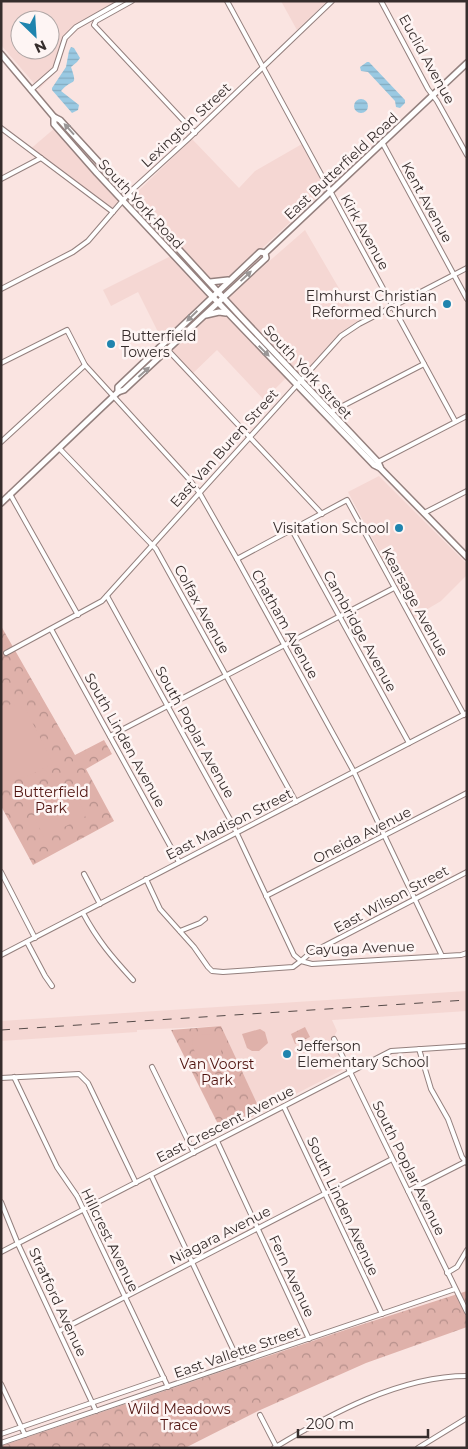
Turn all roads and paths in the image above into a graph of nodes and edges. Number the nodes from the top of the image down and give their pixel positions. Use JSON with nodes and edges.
{"nodes":[{"id":1,"x":122,"y":1,"type":"edge"},
{"id":2,"x":132,"y":1,"type":"edge"},
{"id":3,"x":227,"y":1,"type":"edge"},
{"id":4,"x":332,"y":1,"type":"edge"},
{"id":5,"x":381,"y":1,"type":"edge"},
{"id":6,"x":1,"y":54,"type":"edge"},
{"id":7,"x":467,"y":63,"type":"edge"},
{"id":8,"x":263,"y":68,"type":"junction"},
{"id":9,"x":32,"y":90,"type":"junction"},
{"id":10,"x":432,"y":96,"type":"junction"},
{"id":11,"x":54,"y":117,"type":"junction"},
{"id":12,"x":1,"y":128,"type":"edge"},
{"id":13,"x":194,"y":133,"type":"junction"},
{"id":14,"x":382,"y":142,"type":"junction"},
{"id":15,"x":467,"y":155,"type":"edge"},
{"id":16,"x":41,"y":158,"type":"junction"},
{"id":17,"x":1,"y":179,"type":"edge"},
{"id":18,"x":330,"y":191,"type":"junction"},
{"id":19,"x":128,"y":195,"type":"junction"},
{"id":20,"x":122,"y":200,"type":"junction"},
{"id":21,"x":113,"y":212,"type":"junction"},
{"id":22,"x":265,"y":253,"type":"junction"},
{"id":23,"x":467,"y":268,"type":"edge"},
{"id":24,"x":454,"y":275,"type":"junction"},
{"id":25,"x":231,"y":279,"type":"junction"},
{"id":26,"x":210,"y":282,"type":"junction"},
{"id":27,"x":1,"y":289,"type":"edge"},
{"id":28,"x":218,"y":291,"type":"junction"},
{"id":29,"x":212,"y":297,"type":"junction"},
{"id":30,"x":224,"y":298,"type":"junction"},
{"id":31,"x":467,"y":299,"type":"edge"},
{"id":32,"x":218,"y":303,"type":"junction"},
{"id":33,"x":393,"y":306,"type":"junction"},
{"id":34,"x":229,"y":314,"type":"junction"},
{"id":35,"x":205,"y":315,"type":"junction"},
{"id":36,"x":162,"y":344,"type":"junction"},
{"id":37,"x":168,"y":350,"type":"junction"},
{"id":38,"x":1,"y":363,"type":"edge"},
{"id":39,"x":424,"y":364,"type":"junction"},
{"id":40,"x":85,"y":366,"type":"junction"},
{"id":41,"x":299,"y":382,"type":"junction"},
{"id":42,"x":118,"y":392,"type":"junction"},
{"id":43,"x":113,"y":397,"type":"junction"},
{"id":44,"x":330,"y":413,"type":"junction"},
{"id":45,"x":467,"y":416,"type":"edge"},
{"id":46,"x":455,"y":422,"type":"junction"},
{"id":47,"x":250,"y":437,"type":"junction"},
{"id":48,"x":1,"y":442,"type":"edge"},
{"id":49,"x":59,"y":448,"type":"junction"},
{"id":50,"x":378,"y":462,"type":"junction"},
{"id":51,"x":381,"y":469,"type":"junction"},
{"id":52,"x":467,"y":491,"type":"edge"},
{"id":53,"x":199,"y":492,"type":"junction"},
{"id":54,"x":10,"y":494,"type":"junction"},
{"id":55,"x":1,"y":503,"type":"edge"},
{"id":56,"x":424,"y":513,"type":"junction"},
{"id":57,"x":322,"y":514,"type":"junction"},
{"id":58,"x":292,"y":530,"type":"junction"},
{"id":59,"x":152,"y":545,"type":"junction"},
{"id":60,"x":467,"y":557,"type":"edge"},
{"id":61,"x":237,"y":559,"type":"junction"},
{"id":62,"x":394,"y":588,"type":"junction"},
{"id":63,"x":107,"y":596,"type":"junction"},
{"id":64,"x":78,"y":615,"type":"junction"},
{"id":65,"x":339,"y":617,"type":"junction"},
{"id":66,"x":51,"y":629,"type":"junction"},
{"id":67,"x":284,"y":646,"type":"junction"},
{"id":68,"x":6,"y":652,"type":"dead end"},
{"id":69,"x":226,"y":676,"type":"junction"},
{"id":70,"x":167,"y":706,"type":"junction"},
{"id":71,"x":466,"y":714,"type":"edge"},
{"id":72,"x":110,"y":736,"type":"junction"},
{"id":73,"x":409,"y":743,"type":"junction"},
{"id":74,"x":354,"y":772,"type":"junction"},
{"id":75,"x":467,"y":793,"type":"edge"},
{"id":76,"x":296,"y":802,"type":"junction"},
{"id":77,"x":237,"y":833,"type":"junction"},
{"id":78,"x":384,"y":836,"type":"junction"},
{"id":79,"x":179,"y":862,"type":"junction"},
{"id":80,"x":1,"y":872,"type":"edge"},
{"id":81,"x":467,"y":872,"type":"edge"},
{"id":82,"x":84,"y":874,"type":"dead end"},
{"id":83,"x":146,"y":879,"type":"junction"},
{"id":84,"x":266,"y":896,"type":"junction"},
{"id":85,"x":415,"y":900,"type":"junction"},
{"id":86,"x":100,"y":904,"type":"junction"},
{"id":87,"x":83,"y":913,"type":"junction"},
{"id":88,"x":205,"y":920,"type":"dead end"},
{"id":89,"x":180,"y":931,"type":"junction"},
{"id":90,"x":35,"y":938,"type":"junction"},
{"id":91,"x":27,"y":942,"type":"junction"},
{"id":92,"x":467,"y":953,"type":"edge"},
{"id":93,"x":1,"y":955,"type":"edge"},
{"id":94,"x":442,"y":956,"type":"junction"},
{"id":95,"x":301,"y":961,"type":"junction"},
{"id":96,"x":134,"y":980,"type":"dead end"},
{"id":97,"x":52,"y":986,"type":"dead end"},
{"id":98,"x":334,"y":1039,"type":"dead end"},
{"id":99,"x":467,"y":1046,"type":"edge"},
{"id":100,"x":419,"y":1049,"type":"junction"},
{"id":101,"x":152,"y":1067,"type":"dead end"},
{"id":102,"x":351,"y":1072,"type":"junction"},
{"id":103,"x":14,"y":1077,"type":"junction"},
{"id":104,"x":1,"y":1078,"type":"edge"},
{"id":105,"x":284,"y":1107,"type":"junction"},
{"id":106,"x":217,"y":1141,"type":"junction"},
{"id":107,"x":194,"y":1153,"type":"junction"},
{"id":108,"x":392,"y":1159,"type":"junction"},
{"id":109,"x":466,"y":1163,"type":"edge"},
{"id":110,"x":151,"y":1175,"type":"junction"},
{"id":111,"x":136,"y":1183,"type":"junction"},
{"id":112,"x":408,"y":1191,"type":"junction"},
{"id":113,"x":324,"y":1194,"type":"junction"},
{"id":114,"x":1,"y":1202,"type":"edge"},
{"id":115,"x":84,"y":1210,"type":"junction"},
{"id":116,"x":258,"y":1228,"type":"junction"},
{"id":117,"x":18,"y":1244,"type":"junction"},
{"id":118,"x":467,"y":1250,"type":"edge"},
{"id":119,"x":1,"y":1252,"type":"edge"},
{"id":120,"x":192,"y":1263,"type":"junction"},
{"id":121,"x":447,"y":1273,"type":"junction"},
{"id":122,"x":455,"y":1289,"type":"junction"},
{"id":123,"x":125,"y":1297,"type":"junction"},
{"id":124,"x":467,"y":1312,"type":"edge"},
{"id":125,"x":382,"y":1314,"type":"junction"},
{"id":126,"x":59,"y":1331,"type":"junction"},
{"id":127,"x":309,"y":1339,"type":"junction"},
{"id":128,"x":239,"y":1362,"type":"junction"},
{"id":129,"x":467,"y":1376,"type":"edge"},
{"id":130,"x":164,"y":1378,"type":"junction"},
{"id":131,"x":1,"y":1384,"type":"edge"},
{"id":132,"x":168,"y":1387,"type":"junction"},
{"id":133,"x":92,"y":1403,"type":"junction"},
{"id":134,"x":96,"y":1411,"type":"junction"},
{"id":135,"x":260,"y":1415,"type":"dead end"},
{"id":136,"x":467,"y":1418,"type":"edge"},
{"id":137,"x":22,"y":1427,"type":"junction"},
{"id":138,"x":1,"y":1434,"type":"edge"},
{"id":139,"x":25,"y":1435,"type":"junction"},
{"id":140,"x":1,"y":1443,"type":"edge"},
{"id":141,"x":275,"y":1447,"type":"edge"},
{"id":142,"x":418,"y":1448,"type":"edge"}],
"edges":[{"from":1,"to":9,"type":"street"},
{"from":2,"to":13,"type":"street"},
{"from":3,"to":8,"type":"street","name":"Kirk Avenue"},
{"from":4,"to":8,"type":"street","name":"Lexington Street"},
{"from":5,"to":10,"type":"street","name":"Euclid Avenue"},
{"from":6,"to":9,"type":"main road","name":"South York Road"},
{"from":7,"to":10,"type":"main road","name":"East Butterfield Road"},
{"from":8,"to":13,"type":"street","name":"Lexington Street"},
{"from":8,"to":18,"type":"street","name":"Kirk Avenue"},
{"from":9,"to":11,"type":"main road","name":"South York Road"},
{"from":10,"to":14,"type":"main road","name":"East Butterfield Road"},
{"from":10,"to":15,"type":"street","name":"Euclid Avenue"},
{"from":19,"to":11,"type":"main road","name":"South York Road","one_way":true},
{"from":11,"to":20,"type":"main road","name":"South York Road"},
{"from":12,"to":16,"type":"street","name":"South York Road"},
{"from":13,"to":19,"type":"street","name":"Lexington Street"},
{"from":14,"to":18,"type":"main road","name":"East Butterfield Road"},
{"from":14,"to":24,"type":"street","name":"Kent Avenue"},
{"from":16,"to":17,"type":"street"},
{"from":16,"to":21,"type":"street","name":"South York Road"},
{"from":18,"to":22,"type":"main road","name":"East Butterfield Road"},
{"from":18,"to":33,"type":"street","name":"Kirk Avenue"},
{"from":19,"to":20,"type":"street","name":"Lexington Street"},
{"from":19,"to":26,"type":"main road","name":"South York Road"},
{"from":20,"to":21,"type":"street","name":"Lexington Street"},
{"from":20,"to":29,"type":"main road","name":"South York Road"},
{"from":21,"to":27,"type":"street","name":"Lexington Street"},
{"from":22,"to":25,"type":"main road","name":"East Butterfield Road"},
{"from":30,"to":22,"type":"main road","name":"East Butterfield Road","one_way":true},
{"from":23,"to":24,"type":"street","name":"East Van Buren Street"},
{"from":24,"to":31,"type":"street","name":"Kent Avenue"},
{"from":24,"to":33,"type":"street","name":"East Van Buren Street"},
{"from":25,"to":26,"type":"main road"},
{"from":25,"to":28,"type":"main road","name":"East Butterfield Road"},
{"from":26,"to":28,"type":"main road","name":"South York Road"},
{"from":28,"to":29,"type":"main road","name":"East Butterfield Road"},
{"from":28,"to":30,"type":"main road","name":"South York Street"},
{"from":29,"to":32,"type":"main road","name":"South York Road"},
{"from":29,"to":36,"type":"main road","name":"East Butterfield Road","one_way":true},
{"from":30,"to":32,"type":"main road","name":"East Butterfield Road"},
{"from":30,"to":41,"type":"main road","name":"South York Street"},
{"from":32,"to":34,"type":"main road","name":"South York Street"},
{"from":32,"to":35,"type":"main road","name":"East Butterfield Road"},
{"from":33,"to":39,"type":"street","name":"Kirk Avenue"},
{"from":33,"to":41,"type":"street","name":"East Van Buren Street"},
{"from":34,"to":35,"type":"main road"},
{"from":34,"to":41,"type":"main road","name":"South York Street","one_way":true},
{"from":35,"to":37,"type":"main road","name":"East Butterfield Road"},
{"from":36,"to":37,"type":"street"},
{"from":36,"to":42,"type":"main road","name":"East Butterfield Road"},
{"from":42,"to":37,"type":"main road","name":"East Butterfield Road","one_way":true},
{"from":37,"to":47,"type":"street"},
{"from":38,"to":40,"type":"street","name":"Chatham Avenue"},
{"from":39,"to":44,"type":"street"},
{"from":39,"to":46,"type":"street","name":"Kirk Avenue"},
{"from":40,"to":43,"type":"street","name":"Chatham Avenue"},
{"from":40,"to":48,"type":"street"},
{"from":41,"to":44,"type":"main road","name":"South York Street"},
{"from":41,"to":47,"type":"street","name":"East Van Buren Street"},
{"from":41,"to":51,"type":"main road","name":"South York Street"},
{"from":42,"to":43,"type":"main road","name":"East Butterfield Road"},
{"from":43,"to":49,"type":"main road","name":"East Butterfield Road"},
{"from":43,"to":53,"type":"street","name":"Chatham Avenue"},
{"from":44,"to":50,"type":"main road","name":"South York Street"},
{"from":45,"to":46,"type":"street"},
{"from":46,"to":50,"type":"street"},
{"from":47,"to":53,"type":"street","name":"East Van Buren Street"},
{"from":47,"to":57,"type":"street"},
{"from":49,"to":54,"type":"main road","name":"East Butterfield Road"},
{"from":49,"to":59,"type":"street","name":"Colfax Avenue"},
{"from":50,"to":51,"type":"main road","name":"South York Street"},
{"from":51,"to":56,"type":"main road","name":"South York Street"},
{"from":52,"to":56,"type":"street"},
{"from":53,"to":59,"type":"street","name":"East Van Buren Street"},
{"from":53,"to":61,"type":"street","name":"Chatham Avenue"},
{"from":54,"to":55,"type":"main road","name":"East Butterfield Road"},
{"from":54,"to":64,"type":"street"},
{"from":56,"to":60,"type":"main road","name":"South York Street"},
{"from":57,"to":58,"type":"street"},
{"from":57,"to":62,"type":"street","name":"Kearsage Avenue"},
{"from":58,"to":61,"type":"street"},
{"from":58,"to":65,"type":"street","name":"Cambridge Avenue"},
{"from":59,"to":63,"type":"street","name":"East Van Buren Street"},
{"from":59,"to":69,"type":"street","name":"Colfax Avenue"},
{"from":61,"to":67,"type":"street","name":"Chatham Avenue"},
{"from":62,"to":65,"type":"street"},
{"from":62,"to":71,"type":"street","name":"Kearsage Avenue"},
{"from":63,"to":64,"type":"street","name":"East Van Buren Street"},
{"from":63,"to":70,"type":"street","name":"South Poplar Avenue"},
{"from":64,"to":66,"type":"street","name":"East Van Buren Street"},
{"from":65,"to":67,"type":"street"},
{"from":65,"to":73,"type":"street","name":"Cambridge Avenue"},
{"from":66,"to":68,"type":"street","name":"East Van Buren Street"},
{"from":66,"to":72,"type":"street","name":"South Linden Avenue"},
{"from":67,"to":69,"type":"street"},
{"from":67,"to":74,"type":"street","name":"Chatham Avenue"},
{"from":69,"to":70,"type":"street"},
{"from":69,"to":76,"type":"street","name":"Colfax Avenue"},
{"from":70,"to":72,"type":"street"},
{"from":70,"to":77,"type":"street","name":"South Poplar Avenue"},
{"from":71,"to":73,"type":"street","name":"East Madison Street"},
{"from":72,"to":79,"type":"street","name":"South Linden Avenue"},
{"from":73,"to":74,"type":"street","name":"East Madison Street"},
{"from":74,"to":76,"type":"street","name":"East Madison Street"},
{"from":74,"to":78,"type":"street","name":"Chatham Avenue"},
{"from":75,"to":78,"type":"street","name":"Oneida Avenue"},
{"from":76,"to":77,"type":"street","name":"East Madison Street"},
{"from":77,"to":79,"type":"street","name":"East Madison Street"},
{"from":77,"to":84,"type":"street","name":"South Poplar Avenue"},
{"from":78,"to":84,"type":"street","name":"Oneida Avenue"},
{"from":78,"to":85,"type":"street","name":"Chatham Avenue"},
{"from":79,"to":83,"type":"street","name":"East Madison Street"},
{"from":80,"to":90,"type":"street"},
{"from":81,"to":85,"type":"street","name":"East Wilson Street"},
{"from":82,"to":86,"type":"street"},
{"from":83,"to":86,"type":"street","name":"East Madison Street"},
{"from":83,"to":89,"type":"street","name":"Cayuga Avenue"},
{"from":84,"to":95,"type":"street","name":"South Poplar Avenue"},
{"from":85,"to":94,"type":"street","name":"Chatham Avenue"},
{"from":85,"to":95,"type":"street","name":"East Wilson Street"},
{"from":86,"to":87,"type":"street","name":"East Madison Street"},
{"from":87,"to":90,"type":"street","name":"East Madison Street"},
{"from":87,"to":96,"type":"street"},
{"from":88,"to":89,"type":"street"},
{"from":89,"to":95,"type":"street","name":"Cayuga Avenue"},
{"from":90,"to":91,"type":"street","name":"East Madison Street"},
{"from":91,"to":93,"type":"street","name":"East Madison Street"},
{"from":91,"to":97,"type":"street"},
{"from":92,"to":94,"type":"street","name":"Cayuga Avenue"},
{"from":94,"to":95,"type":"street","name":"Cayuga Avenue"},
{"from":98,"to":102,"type":"street","name":"South Poplar Avenue"},
{"from":99,"to":100,"type":"street","name":"East Crescent Avenue"},
{"from":100,"to":102,"type":"street","name":"East Crescent Avenue"},
{"from":100,"to":109,"type":"street"},
{"from":101,"to":107,"type":"street"},
{"from":102,"to":105,"type":"street","name":"East Crescent Avenue"},
{"from":102,"to":108,"type":"street","name":"South Poplar Avenue"},
{"from":103,"to":104,"type":"street"},
{"from":103,"to":111,"type":"street"},
{"from":103,"to":115,"type":"street","name":"Hillcrest Avenue"},
{"from":105,"to":106,"type":"street","name":"East Crescent Avenue"},
{"from":105,"to":113,"type":"street","name":"South Linden Avenue"},
{"from":106,"to":107,"type":"street","name":"East Crescent Avenue"},
{"from":106,"to":116,"type":"street","name":"Fern Avenue"},
{"from":107,"to":110,"type":"street","name":"East Crescent Avenue"},
{"from":108,"to":112,"type":"street","name":"South Poplar Avenue"},
{"from":108,"to":113,"type":"street","name":"Niagara Avenue"},
{"from":109,"to":112,"type":"street"},
{"from":110,"to":111,"type":"street","name":"East Crescent Avenue"},
{"from":110,"to":120,"type":"street"},
{"from":111,"to":115,"type":"street","name":"East Crescent Avenue"},
{"from":112,"to":121,"type":"street","name":"South Poplar Avenue"},
{"from":113,"to":116,"type":"street","name":"Niagara Avenue"},
{"from":113,"to":125,"type":"street","name":"South Linden Avenue"},
{"from":114,"to":117,"type":"street","name":"Stratford Avenue"},
{"from":115,"to":117,"type":"street","name":"East Crescent Avenue"},
{"from":115,"to":123,"type":"street","name":"Hillcrest Avenue"},
{"from":116,"to":120,"type":"street","name":"Niagara Avenue"},
{"from":116,"to":127,"type":"street","name":"Fern Avenue"},
{"from":117,"to":119,"type":"street","name":"East Crescent Avenue"},
{"from":117,"to":126,"type":"street","name":"Stratford Avenue"},
{"from":118,"to":121,"type":"street"},
{"from":120,"to":123,"type":"street","name":"Niagara Avenue"},
{"from":120,"to":128,"type":"street"},
{"from":121,"to":122,"type":"street","name":"South Poplar Avenue"},
{"from":122,"to":124,"type":"street"},
{"from":122,"to":125,"type":"street","name":"East Vallette Street"},
{"from":123,"to":126,"type":"street","name":"Niagara Avenue"},
{"from":123,"to":130,"type":"street","name":"Hillcrest Avenue"},
{"from":125,"to":127,"type":"street","name":"East Vallette Street"},
{"from":126,"to":133,"type":"street","name":"Stratford Avenue"},
{"from":127,"to":128,"type":"street","name":"East Vallette Street"},
{"from":128,"to":132,"type":"street","name":"East Vallette Street"},
{"from":129,"to":141,"type":"street"},
{"from":130,"to":132,"type":"street","name":"Hillcrest Avenue"},
{"from":130,"to":133,"type":"street","name":"East Vallette Street"},
{"from":131,"to":137,"type":"street"},
{"from":132,"to":134,"type":"street","name":"East Vallette Street"},
{"from":133,"to":134,"type":"street","name":"Stratford Avenue"},
{"from":133,"to":137,"type":"street","name":"East Vallette Street"},
{"from":134,"to":139,"type":"street","name":"East Vallette Street"},
{"from":135,"to":141,"type":"street"},
{"from":136,"to":142,"type":"street"},
{"from":137,"to":138,"type":"street","name":"East Vallette Street"},
{"from":137,"to":139,"type":"street"},
{"from":139,"to":140,"type":"street","name":"East Vallette Street"}]}
